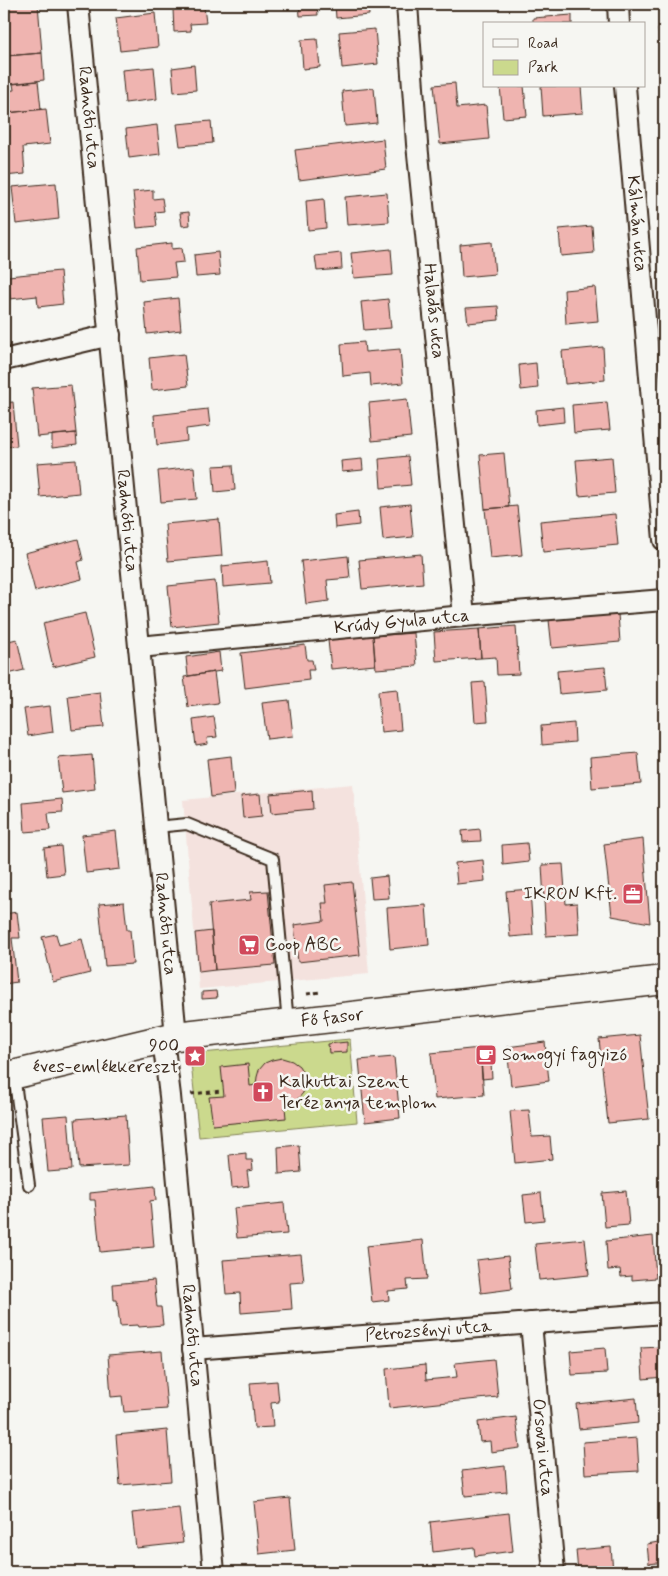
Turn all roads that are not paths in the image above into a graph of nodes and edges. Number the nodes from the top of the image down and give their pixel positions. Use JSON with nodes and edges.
{"nodes":[{"id":1,"x":78,"y":4,"type":"edge"},
{"id":2,"x":407,"y":4,"type":"edge"},
{"id":3,"x":618,"y":4,"type":"edge"},
{"id":4,"x":619,"y":22,"type":"edge"},
{"id":5,"x":625,"y":88,"type":"edge"},
{"id":6,"x":110,"y":335,"type":"junction"},
{"id":7,"x":4,"y":360,"type":"edge"},
{"id":8,"x":662,"y":476,"type":"edge"},
{"id":9,"x":664,"y":540,"type":"edge"},
{"id":10,"x":664,"y":600,"type":"edge"},
{"id":11,"x":464,"y":616,"type":"junction"},
{"id":12,"x":139,"y":647,"type":"junction"},
{"id":13,"x":156,"y":827,"type":"junction"},
{"id":14,"x":664,"y":980,"type":"edge"},
{"id":15,"x":288,"y":1023,"type":"junction"},
{"id":16,"x":169,"y":1038,"type":"junction"},
{"id":17,"x":9,"y":1076,"type":"edge"},
{"id":18,"x":29,"y":1185,"type":"dead end"},
{"id":19,"x":664,"y":1313,"type":"edge"},
{"id":20,"x":530,"y":1323,"type":"junction"},
{"id":21,"x":194,"y":1349,"type":"junction"},
{"id":22,"x":214,"y":1572,"type":"edge"},
{"id":23,"x":554,"y":1572,"type":"edge"}],
"edges":[{"from":1,"to":6,"type":"street","name":"Radnóti utca"},
{"from":2,"to":11,"type":"street","name":"Haladás utca"},
{"from":3,"to":4,"type":"street"},
{"from":5,"to":8,"type":"street","name":"Kálmán utca"},
{"from":6,"to":7,"type":"street"},
{"from":6,"to":12,"type":"street","name":"Radnóti utca"},
{"from":8,"to":9,"type":"street","name":"Kálmán utca"},
{"from":10,"to":11,"type":"street","name":"Krúdy Gyula utca"},
{"from":11,"to":12,"type":"street","name":"Krúdy Gyula utca"},
{"from":12,"to":13,"type":"street","name":"Radnóti utca"},
{"from":13,"to":15,"type":"lane"},
{"from":13,"to":16,"type":"street","name":"Radnóti utca"},
{"from":14,"to":15,"type":"street","name":"Fő fasor"},
{"from":15,"to":16,"type":"street","name":"Fő fasor"},
{"from":16,"to":17,"type":"street","name":"Fő fasor"},
{"from":16,"to":21,"type":"street","name":"Radnóti utca"},
{"from":17,"to":18,"type":"lane"},
{"from":19,"to":20,"type":"street","name":"Petrozsényi utca"},
{"from":20,"to":21,"type":"street","name":"Petrozsényi utca"},
{"from":20,"to":23,"type":"street","name":"Orsovai utca"},
{"from":21,"to":22,"type":"street","name":"Radnóti utca"}]}
